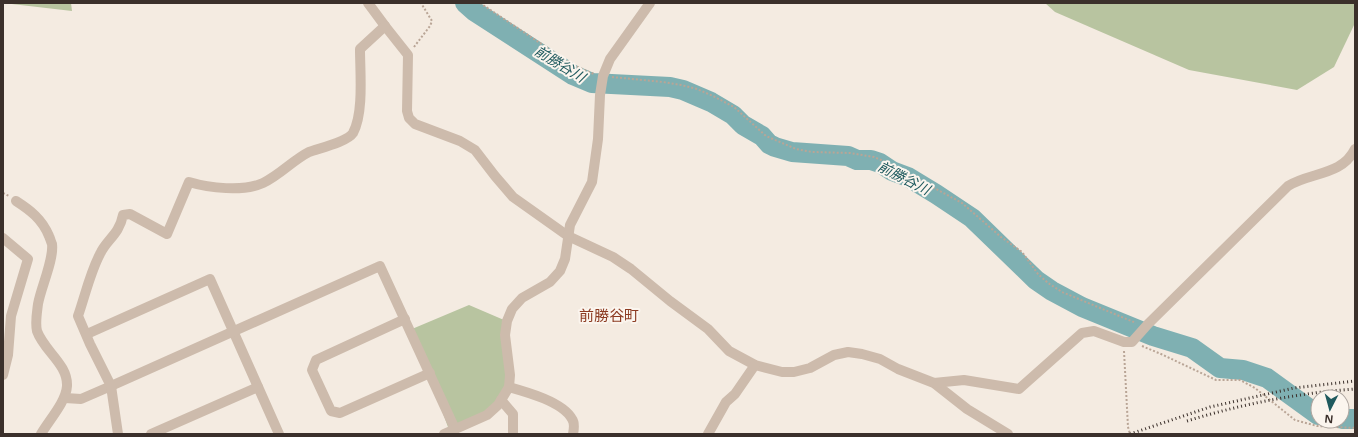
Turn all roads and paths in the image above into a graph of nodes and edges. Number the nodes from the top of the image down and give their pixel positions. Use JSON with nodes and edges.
{"nodes":[{"id":1,"x":368,"y":3,"type":"edge"},
{"id":2,"x":421,"y":3,"type":"edge"},
{"id":3,"x":480,"y":3,"type":"edge"},
{"id":4,"x":650,"y":3,"type":"edge"},
{"id":5,"x":385,"y":26,"type":"junction"},
{"id":6,"x":408,"y":55,"type":"junction"},
{"id":7,"x":603,"y":77,"type":"junction"},
{"id":8,"x":1355,"y":149,"type":"edge"},
{"id":9,"x":16,"y":201,"type":"dead end"},
{"id":10,"x":568,"y":236,"type":"junction"},
{"id":11,"x":3,"y":238,"type":"edge"},
{"id":12,"x":405,"y":319,"type":"junction"},
{"id":13,"x":6,"y":327,"type":"edge"},
{"id":14,"x":1145,"y":327,"type":"junction"},
{"id":15,"x":234,"y":332,"type":"junction"},
{"id":16,"x":86,"y":334,"type":"junction"},
{"id":17,"x":1128,"y":342,"type":"junction"},
{"id":18,"x":755,"y":365,"type":"junction"},
{"id":19,"x":430,"y":374,"type":"junction"},
{"id":20,"x":3,"y":375,"type":"edge"},
{"id":21,"x":934,"y":383,"type":"junction"},
{"id":22,"x":111,"y":386,"type":"junction"},
{"id":23,"x":258,"y":387,"type":"junction"},
{"id":24,"x":509,"y":387,"type":"junction"},
{"id":25,"x":65,"y":398,"type":"junction"},
{"id":26,"x":501,"y":400,"type":"junction"},
{"id":27,"x":1355,"y":428,"type":"edge"},
{"id":28,"x":455,"y":429,"type":"junction"},
{"id":29,"x":41,"y":434,"type":"edge"},
{"id":30,"x":118,"y":434,"type":"edge"},
{"id":31,"x":151,"y":434,"type":"edge"},
{"id":32,"x":279,"y":434,"type":"edge"},
{"id":33,"x":444,"y":434,"type":"edge"},
{"id":34,"x":514,"y":434,"type":"edge"},
{"id":35,"x":573,"y":434,"type":"edge"},
{"id":36,"x":708,"y":434,"type":"edge"},
{"id":37,"x":1008,"y":434,"type":"edge"},
{"id":38,"x":1130,"y":434,"type":"edge"}],
"edges":[{"from":1,"to":5,"type":"street"},
{"from":2,"to":6,"type":"path"},
{"from":3,"to":7,"type":"path"},
{"from":4,"to":7,"type":"street"},
{"from":5,"to":6,"type":"street"},
{"from":5,"to":16,"type":"street"},
{"from":6,"to":10,"type":"street"},
{"from":7,"to":10,"type":"street"},
{"from":7,"to":14,"type":"path"},
{"from":8,"to":14,"type":"street"},
{"from":9,"to":25,"type":"street"},
{"from":10,"to":18,"type":"street"},
{"from":10,"to":24,"type":"street"},
{"from":11,"to":13,"type":"street"},
{"from":12,"to":15,"type":"street"},
{"from":12,"to":19,"type":"street"},
{"from":12,"to":19,"type":"street"},
{"from":13,"to":20,"type":"street"},
{"from":14,"to":17,"type":"street"},
{"from":15,"to":16,"type":"street"},
{"from":15,"to":22,"type":"street"},
{"from":15,"to":23,"type":"street"},
{"from":16,"to":22,"type":"street"},
{"from":17,"to":21,"type":"street"},
{"from":17,"to":27,"type":"path"},
{"from":17,"to":38,"type":"path"},
{"from":18,"to":21,"type":"street"},
{"from":18,"to":36,"type":"street"},
{"from":19,"to":28,"type":"street"},
{"from":21,"to":37,"type":"street"},
{"from":22,"to":25,"type":"street"},
{"from":22,"to":30,"type":"street"},
{"from":23,"to":31,"type":"street"},
{"from":23,"to":32,"type":"street"},
{"from":24,"to":26,"type":"street"},
{"from":24,"to":35,"type":"street"},
{"from":25,"to":29,"type":"street"},
{"from":26,"to":28,"type":"street"},
{"from":26,"to":34,"type":"street"},
{"from":28,"to":33,"type":"street"}]}
